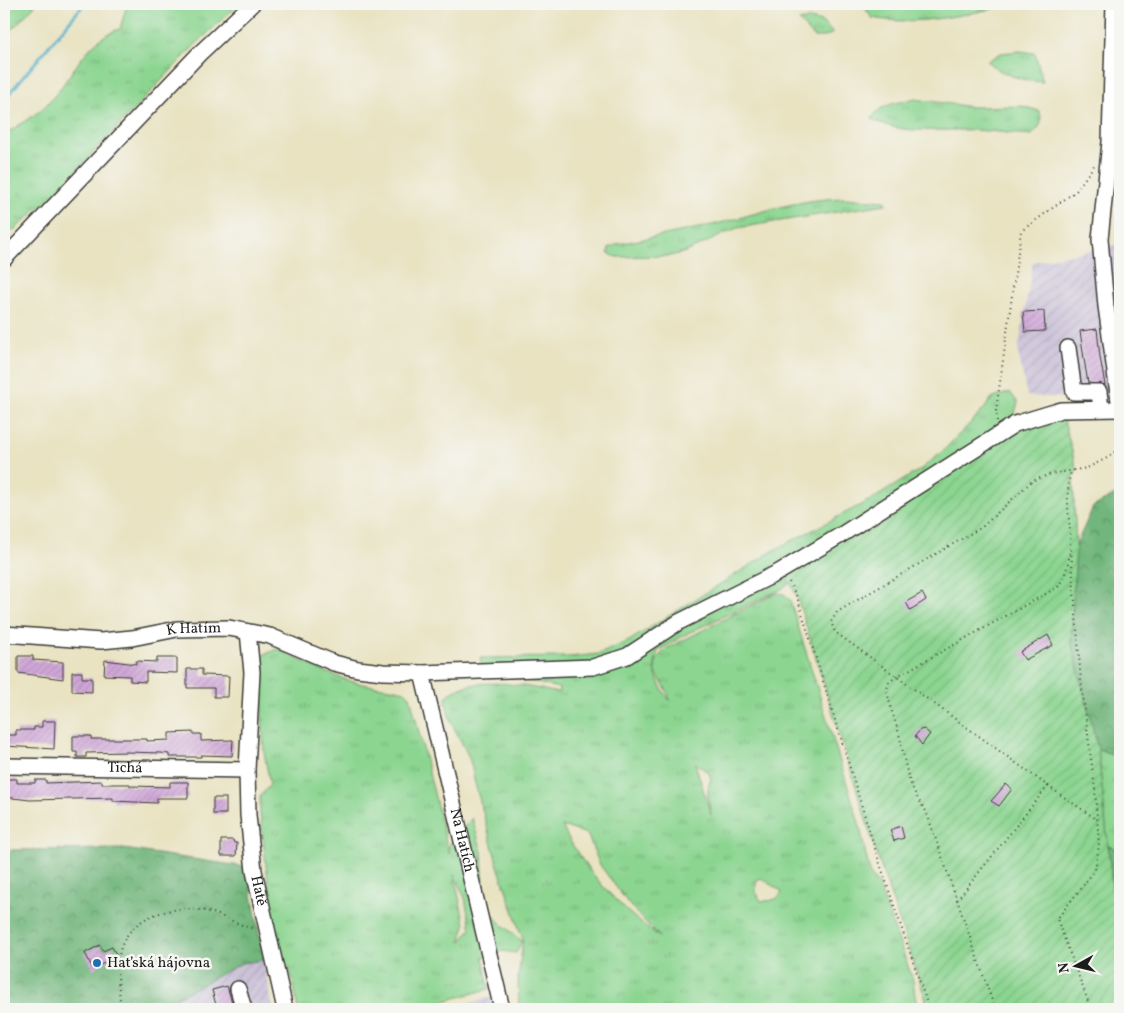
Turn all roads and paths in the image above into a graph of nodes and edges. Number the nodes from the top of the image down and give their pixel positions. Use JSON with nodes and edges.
{"nodes":[{"id":1,"x":252,"y":4,"type":"edge"},
{"id":2,"x":1114,"y":4,"type":"edge"},
{"id":3,"x":1099,"y":158,"type":"dead end"},
{"id":4,"x":4,"y":259,"type":"edge"},
{"id":5,"x":1068,"y":348,"type":"dead end"},
{"id":6,"x":1101,"y":409,"type":"junction"},
{"id":7,"x":1120,"y":409,"type":"edge"},
{"id":8,"x":999,"y":433,"type":"junction"},
{"id":9,"x":1120,"y":442,"type":"edge"},
{"id":10,"x":1071,"y":472,"type":"junction"},
{"id":11,"x":1071,"y":545,"type":"junction"},
{"id":12,"x":779,"y":572,"type":"junction"},
{"id":13,"x":248,"y":632,"type":"junction"},
{"id":14,"x":4,"y":634,"type":"edge"},
{"id":15,"x":422,"y":673,"type":"junction"},
{"id":16,"x":896,"y":677,"type":"junction"},
{"id":17,"x":4,"y":766,"type":"edge"},
{"id":18,"x":247,"y":770,"type":"junction"},
{"id":19,"x":1048,"y":786,"type":"junction"},
{"id":20,"x":1097,"y":820,"type":"junction"},
{"id":21,"x":957,"y":900,"type":"junction"},
{"id":22,"x":265,"y":927,"type":"junction"},
{"id":23,"x":238,"y":989,"type":"dead end"},
{"id":24,"x":121,"y":1009,"type":"edge"},
{"id":25,"x":244,"y":1009,"type":"edge"},
{"id":26,"x":285,"y":1009,"type":"edge"},
{"id":27,"x":502,"y":1009,"type":"edge"},
{"id":28,"x":929,"y":1009,"type":"edge"},
{"id":29,"x":995,"y":1009,"type":"edge"},
{"id":30,"x":1091,"y":1009,"type":"edge"}],
"edges":[{"from":1,"to":4,"type":"street"},
{"from":2,"to":7,"type":"street"},
{"from":3,"to":8,"type":"path"},
{"from":5,"to":6,"type":"street"},
{"from":6,"to":7,"type":"street","name":"K Hatím"},
{"from":6,"to":8,"type":"street","name":"K Hatím"},
{"from":8,"to":12,"type":"street","name":"K Hatím"},
{"from":9,"to":10,"type":"path"},
{"from":10,"to":11,"type":"path"},
{"from":10,"to":16,"type":"path"},
{"from":11,"to":16,"type":"path"},
{"from":11,"to":20,"type":"path"},
{"from":12,"to":15,"type":"street","name":"K Hatím"},
{"from":12,"to":28,"type":"path"},
{"from":13,"to":14,"type":"street","name":"K Hatím"},
{"from":13,"to":15,"type":"street","name":"K Hatím"},
{"from":13,"to":18,"type":"street"},
{"from":15,"to":27,"type":"street","name":"Na Hatích"},
{"from":16,"to":19,"type":"path"},
{"from":16,"to":21,"type":"path"},
{"from":17,"to":18,"type":"street","name":"Tichá"},
{"from":18,"to":22,"type":"street","name":"Hatě"},
{"from":19,"to":20,"type":"path"},
{"from":19,"to":21,"type":"path"},
{"from":20,"to":30,"type":"path"},
{"from":21,"to":29,"type":"path"},
{"from":22,"to":24,"type":"path"},
{"from":22,"to":26,"type":"street","name":"Hatě"},
{"from":23,"to":25,"type":"street"}]}
